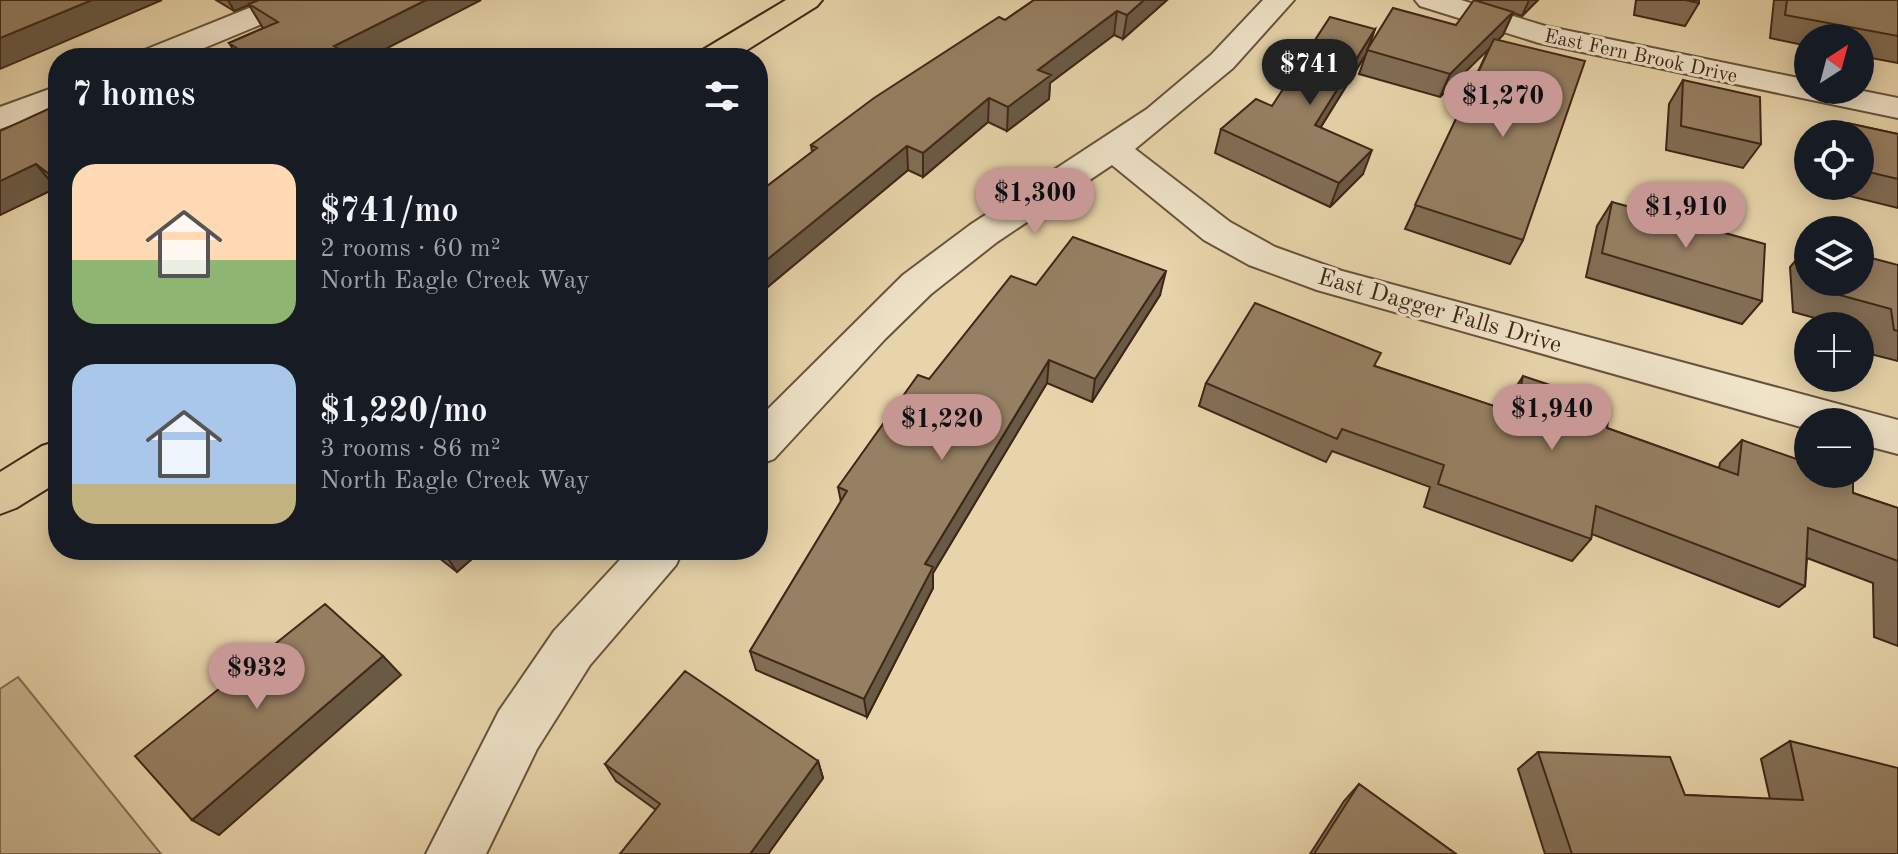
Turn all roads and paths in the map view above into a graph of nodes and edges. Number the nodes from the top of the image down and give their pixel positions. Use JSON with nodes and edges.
{"nodes":[{"id":1,"x":295,"y":0,"type":"edge"},
{"id":2,"x":807,"y":0,"type":"edge"},
{"id":3,"x":1279,"y":0,"type":"edge"},
{"id":4,"x":1430,"y":0,"type":"edge"},
{"id":5,"x":177,"y":48,"type":"edge"},
{"id":6,"x":728,"y":48,"type":"edge"},
{"id":7,"x":1794,"y":87,"type":"edge"},
{"id":8,"x":48,"y":100,"type":"edge"},
{"id":9,"x":1874,"y":103,"type":"edge"},
{"id":10,"x":1898,"y":108,"type":"edge"},
{"id":11,"x":0,"y":119,"type":"edge"},
{"id":12,"x":1113,"y":149,"type":"junction"},
{"id":13,"x":1794,"y":409,"type":"edge"},
{"id":14,"x":1874,"y":431,"type":"edge"},
{"id":15,"x":768,"y":437,"type":"edge"},
{"id":16,"x":1898,"y":437,"type":"edge"},
{"id":17,"x":48,"y":465,"type":"edge"},
{"id":18,"x":0,"y":495,"type":"edge"},
{"id":19,"x":650,"y":560,"type":"edge"},
{"id":20,"x":455,"y":854,"type":"edge"}],
"edges":[{"from":1,"to":5,"type":"street"},
{"from":2,"to":6,"type":"highway"},
{"from":3,"to":12,"type":"street"},
{"from":4,"to":7,"type":"street","name":"East Fern Brook Drive"},
{"from":8,"to":11,"type":"street"},
{"from":9,"to":10,"type":"street","name":"East Fern Brook Drive"},
{"from":12,"to":13,"type":"street","name":"East Dagger Falls Drive"},
{"from":12,"to":15,"type":"street"},
{"from":14,"to":16,"type":"street"},
{"from":17,"to":18,"type":"highway"},
{"from":19,"to":20,"type":"street"}]}
